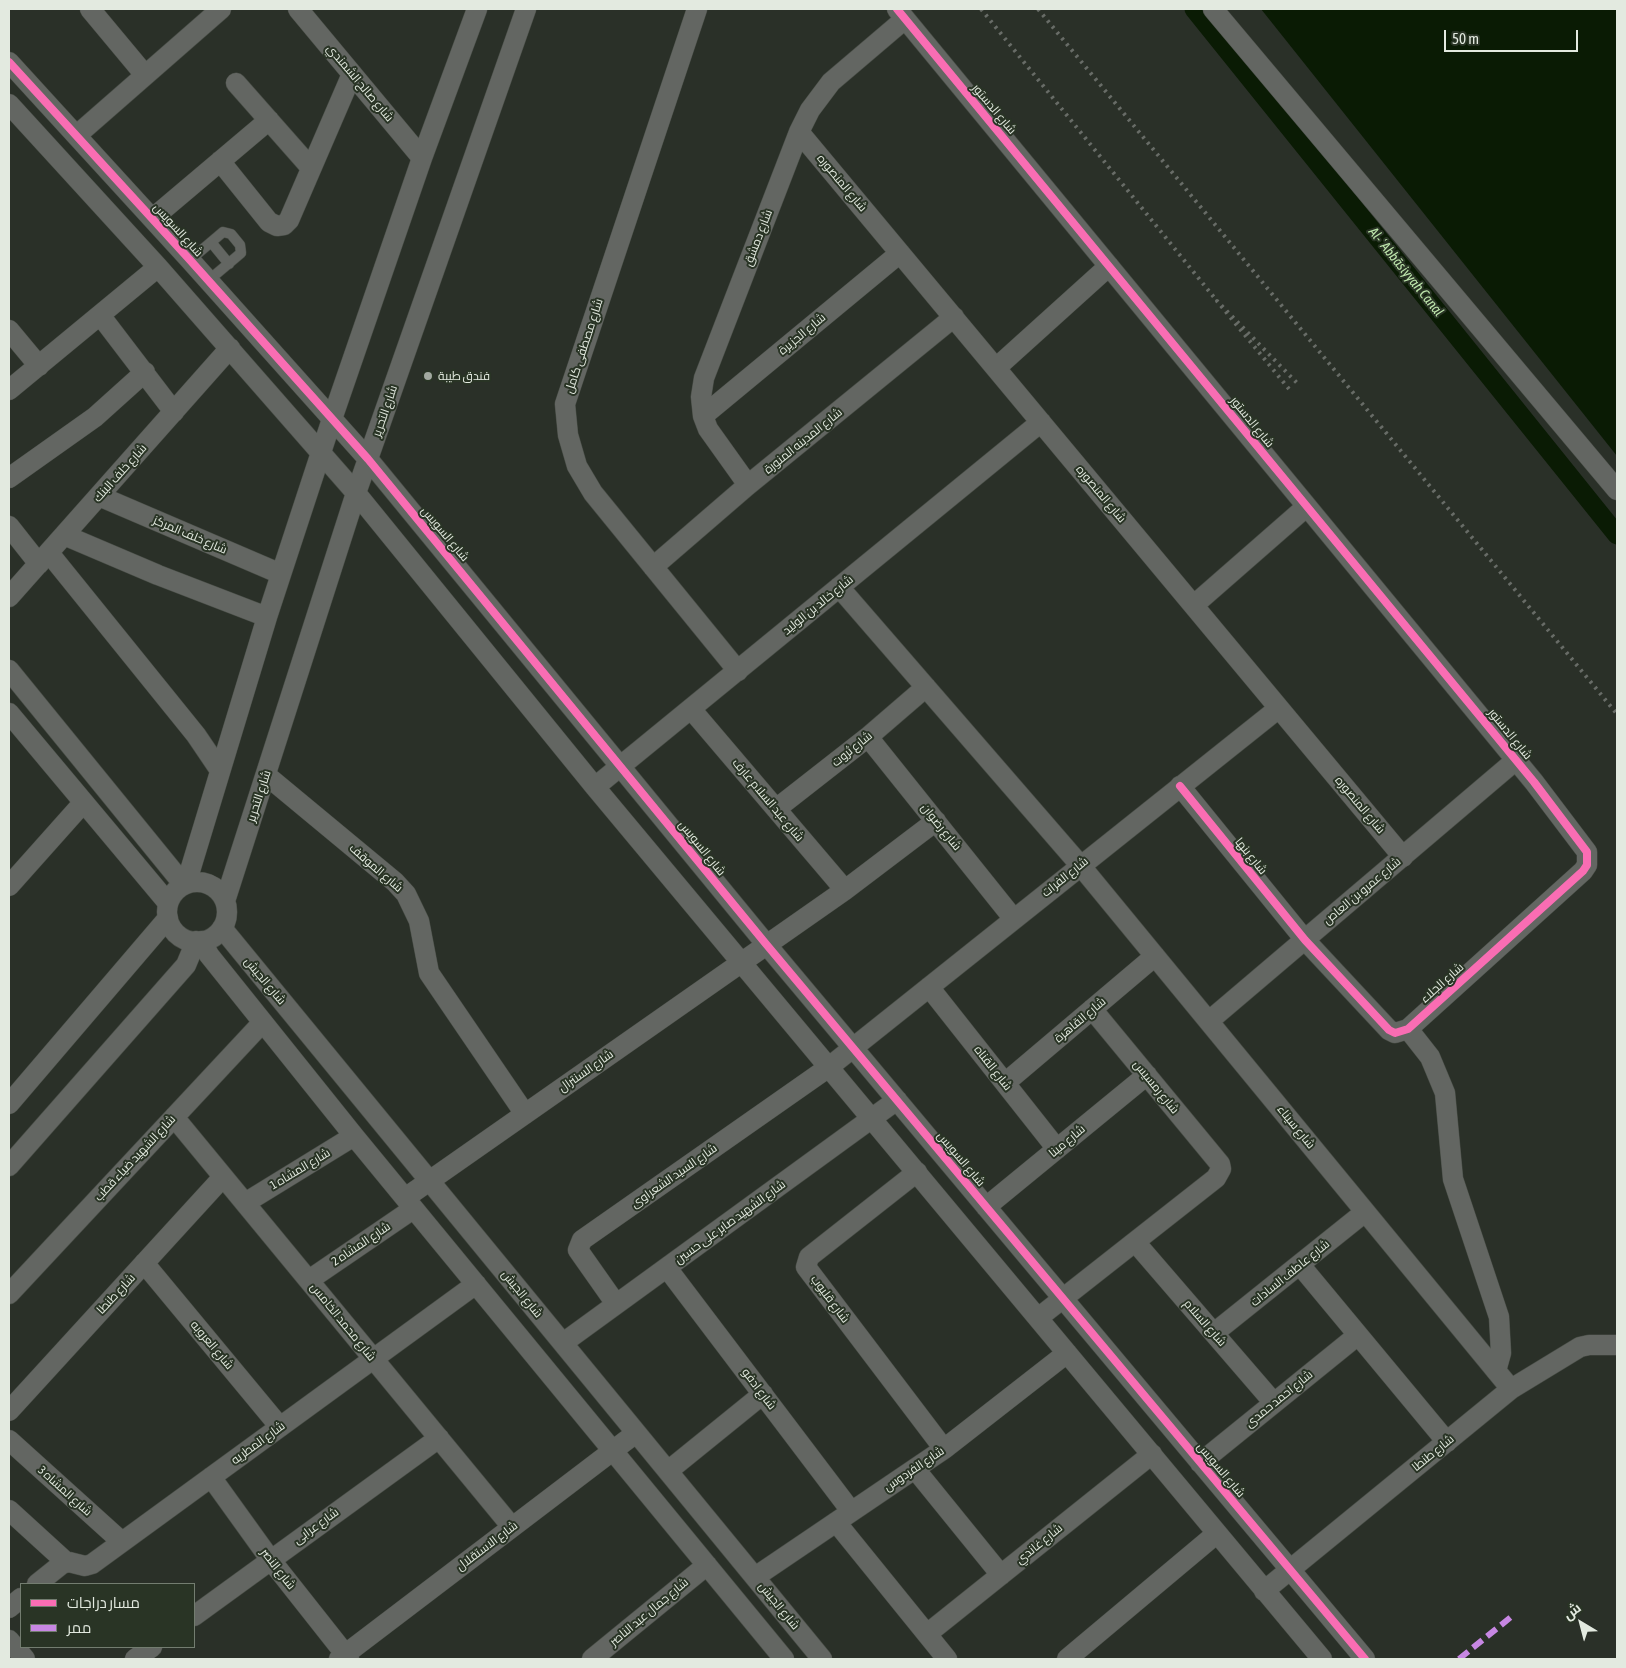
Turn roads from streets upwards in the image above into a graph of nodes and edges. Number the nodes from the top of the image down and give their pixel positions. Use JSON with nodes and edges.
{"nodes":[{"id":1,"x":90,"y":9,"type":"edge"},
{"id":2,"x":221,"y":9,"type":"edge"},
{"id":3,"x":298,"y":9,"type":"edge"},
{"id":4,"x":477,"y":9,"type":"edge"},
{"id":5,"x":526,"y":9,"type":"edge"},
{"id":6,"x":697,"y":9,"type":"edge"},
{"id":7,"x":1213,"y":9,"type":"edge"},
{"id":8,"x":901,"y":14,"type":"edge"},
{"id":9,"x":9,"y":62,"type":"edge"},
{"id":10,"x":352,"y":74,"type":"junction"},
{"id":11,"x":145,"y":75,"type":"junction"},
{"id":12,"x":236,"y":83,"type":"dead end"},
{"id":13,"x":9,"y":104,"type":"edge"},
{"id":14,"x":269,"y":120,"type":"junction"},
{"id":15,"x":799,"y":132,"type":"junction"},
{"id":16,"x":77,"y":135,"type":"junction"},
{"id":17,"x":422,"y":158,"type":"junction"},
{"id":18,"x":220,"y":161,"type":"junction"},
{"id":19,"x":311,"y":168,"type":"junction"},
{"id":20,"x":153,"y":218,"type":"junction"},
{"id":21,"x":900,"y":252,"type":"junction"},
{"id":22,"x":1109,"y":266,"type":"junction"},
{"id":23,"x":158,"y":267,"type":"junction"},
{"id":24,"x":208,"y":280,"type":"junction"},
{"id":25,"x":187,"y":299,"type":"junction"},
{"id":26,"x":100,"y":315,"type":"junction"},
{"id":27,"x":954,"y":317,"type":"junction"},
{"id":28,"x":9,"y":330,"type":"edge"},
{"id":29,"x":230,"y":348,"type":"junction"},
{"id":30,"x":39,"y":366,"type":"junction"},
{"id":31,"x":996,"y":368,"type":"junction"},
{"id":32,"x":145,"y":372,"type":"junction"},
{"id":33,"x":9,"y":390,"type":"edge"},
{"id":34,"x":174,"y":412,"type":"junction"},
{"id":35,"x":703,"y":416,"type":"junction"},
{"id":36,"x":332,"y":419,"type":"junction"},
{"id":37,"x":1041,"y":422,"type":"junction"},
{"id":38,"x":321,"y":453,"type":"junction"},
{"id":39,"x":368,"y":459,"type":"junction"},
{"id":40,"x":9,"y":478,"type":"edge"},
{"id":41,"x":748,"y":485,"type":"junction"},
{"id":42,"x":1617,"y":490,"type":"edge"},
{"id":43,"x":356,"y":492,"type":"junction"},
{"id":44,"x":99,"y":496,"type":"junction"},
{"id":45,"x":1306,"y":507,"type":"junction"},
{"id":46,"x":9,"y":526,"type":"edge"},
{"id":47,"x":64,"y":535,"type":"junction"},
{"id":48,"x":44,"y":558,"type":"junction"},
{"id":49,"x":653,"y":567,"type":"junction"},
{"id":50,"x":281,"y":574,"type":"junction"},
{"id":51,"x":840,"y":587,"type":"junction"},
{"id":52,"x":9,"y":597,"type":"edge"},
{"id":53,"x":1194,"y":605,"type":"junction"},
{"id":54,"x":267,"y":617,"type":"junction"},
{"id":55,"x":9,"y":670,"type":"edge"},
{"id":56,"x":738,"y":671,"type":"junction"},
{"id":57,"x":926,"y":687,"type":"junction"},
{"id":58,"x":1279,"y":708,"type":"junction"},
{"id":59,"x":691,"y":709,"type":"junction"},
{"id":60,"x":9,"y":713,"type":"edge"},
{"id":61,"x":868,"y":737,"type":"junction"},
{"id":62,"x":1516,"y":760,"type":"junction"},
{"id":63,"x":622,"y":766,"type":"junction"},
{"id":64,"x":219,"y":769,"type":"junction"},
{"id":65,"x":266,"y":775,"type":"junction"},
{"id":66,"x":1180,"y":786,"type":"junction"},
{"id":67,"x":595,"y":788,"type":"junction"},
{"id":68,"x":83,"y":803,"type":"junction"},
{"id":69,"x":776,"y":809,"type":"junction"},
{"id":70,"x":936,"y":821,"type":"junction"},
{"id":71,"x":1587,"y":852,"type":"joint"},
{"id":72,"x":1403,"y":856,"type":"junction"},
{"id":73,"x":1080,"y":865,"type":"junction"},
{"id":74,"x":185,"y":884,"type":"junction"},
{"id":75,"x":9,"y":886,"type":"edge"},
{"id":76,"x":845,"y":890,"type":"junction"},
{"id":77,"x":225,"y":901,"type":"junction"},
{"id":78,"x":168,"y":910,"type":"junction"},
{"id":79,"x":1013,"y":918,"type":"junction"},
{"id":80,"x":222,"y":928,"type":"junction"},
{"id":81,"x":1305,"y":940,"type":"junction"},
{"id":82,"x":199,"y":941,"type":"junction"},
{"id":83,"x":766,"y":944,"type":"junction"},
{"id":84,"x":1155,"y":956,"type":"junction"},
{"id":85,"x":742,"y":962,"type":"junction"},
{"id":86,"x":929,"y":987,"type":"junction"},
{"id":87,"x":1092,"y":1009,"type":"junction"},
{"id":88,"x":1209,"y":1021,"type":"junction"},
{"id":89,"x":262,"y":1023,"type":"junction"},
{"id":90,"x":1408,"y":1029,"type":"junction"},
{"id":91,"x":853,"y":1048,"type":"junction"},
{"id":92,"x":829,"y":1067,"type":"junction"},
{"id":93,"x":1147,"y":1075,"type":"junction"},
{"id":94,"x":1005,"y":1083,"type":"junction"},
{"id":95,"x":897,"y":1100,"type":"junction"},
{"id":96,"x":9,"y":1104,"type":"edge"},
{"id":97,"x":525,"y":1114,"type":"junction"},
{"id":98,"x":174,"y":1117,"type":"junction"},
{"id":99,"x":872,"y":1119,"type":"junction"},
{"id":100,"x":354,"y":1136,"type":"junction"},
{"id":101,"x":1057,"y":1149,"type":"junction"},
{"id":102,"x":9,"y":1166,"type":"edge"},
{"id":103,"x":917,"y":1172,"type":"junction"},
{"id":104,"x":224,"y":1177,"type":"junction"},
{"id":105,"x":430,"y":1181,"type":"junction"},
{"id":106,"x":245,"y":1203,"type":"junction"},
{"id":107,"x":409,"y":1204,"type":"junction"},
{"id":108,"x":986,"y":1207,"type":"junction"},
{"id":109,"x":1366,"y":1212,"type":"junction"},
{"id":110,"x":1136,"y":1242,"type":"junction"},
{"id":111,"x":144,"y":1263,"type":"junction"},
{"id":112,"x":1300,"y":1265,"type":"junction"},
{"id":113,"x":667,"y":1268,"type":"junction"},
{"id":114,"x":308,"y":1280,"type":"junction"},
{"id":115,"x":476,"y":1284,"type":"junction"},
{"id":116,"x":9,"y":1294,"type":"edge"},
{"id":117,"x":1063,"y":1299,"type":"junction"},
{"id":118,"x":616,"y":1304,"type":"junction"},
{"id":119,"x":1038,"y":1318,"type":"junction"},
{"id":120,"x":1214,"y":1333,"type":"junction"},
{"id":121,"x":1358,"y":1335,"type":"junction"},
{"id":122,"x":562,"y":1343,"type":"junction"},
{"id":123,"x":1617,"y":1345,"type":"edge"},
{"id":124,"x":1067,"y":1353,"type":"junction"},
{"id":125,"x":373,"y":1359,"type":"junction"},
{"id":126,"x":1496,"y":1371,"type":"junction"},
{"id":127,"x":1511,"y":1389,"type":"junction"},
{"id":128,"x":763,"y":1394,"type":"junction"},
{"id":129,"x":1274,"y":1403,"type":"junction"},
{"id":130,"x":9,"y":1411,"type":"edge"},
{"id":131,"x":280,"y":1427,"type":"junction"},
{"id":132,"x":636,"y":1433,"type":"junction"},
{"id":133,"x":439,"y":1438,"type":"junction"},
{"id":134,"x":9,"y":1440,"type":"edge"},
{"id":135,"x":1447,"y":1442,"type":"junction"},
{"id":136,"x":944,"y":1449,"type":"junction"},
{"id":137,"x":612,"y":1451,"type":"junction"},
{"id":138,"x":1152,"y":1454,"type":"junction"},
{"id":139,"x":1200,"y":1463,"type":"junction"},
{"id":140,"x":915,"y":1469,"type":"junction"},
{"id":141,"x":668,"y":1471,"type":"junction"},
{"id":142,"x":210,"y":1477,"type":"junction"},
{"id":143,"x":9,"y":1510,"type":"edge"},
{"id":144,"x":844,"y":1517,"type":"junction"},
{"id":145,"x":512,"y":1527,"type":"junction"},
{"id":146,"x":1216,"y":1534,"type":"junction"},
{"id":147,"x":122,"y":1542,"type":"junction"},
{"id":148,"x":270,"y":1559,"type":"junction"},
{"id":149,"x":66,"y":1562,"type":"junction"},
{"id":150,"x":707,"y":1565,"type":"junction"},
{"id":151,"x":1290,"y":1570,"type":"junction"},
{"id":152,"x":1001,"y":1574,"type":"junction"},
{"id":153,"x":755,"y":1577,"type":"junction"},
{"id":154,"x":38,"y":1583,"type":"edge"},
{"id":155,"x":1264,"y":1591,"type":"junction"},
{"id":156,"x":772,"y":1598,"type":"junction"},
{"id":157,"x":20,"y":1599,"type":"edge"},
{"id":158,"x":9,"y":1608,"type":"edge"},
{"id":159,"x":195,"y":1615,"type":"edge"},
{"id":160,"x":749,"y":1617,"type":"junction"},
{"id":161,"x":927,"y":1634,"type":"junction"},
{"id":162,"x":9,"y":1640,"type":"edge"},
{"id":163,"x":151,"y":1648,"type":"edge"},
{"id":164,"x":344,"y":1658,"type":"edge"},
{"id":165,"x":25,"y":1659,"type":"edge"},
{"id":166,"x":135,"y":1659,"type":"edge"},
{"id":167,"x":592,"y":1659,"type":"edge"},
{"id":168,"x":784,"y":1659,"type":"edge"},
{"id":169,"x":822,"y":1659,"type":"edge"},
{"id":170,"x":947,"y":1659,"type":"edge"},
{"id":171,"x":1067,"y":1659,"type":"edge"},
{"id":172,"x":1322,"y":1659,"type":"edge"},
{"id":173,"x":1365,"y":1659,"type":"edge"}],
"edges":[{"from":1,"to":11,"type":"street"},
{"from":2,"to":11,"type":"street"},
{"from":3,"to":10,"type":"street","name":"شارع صالح الشمندي"},
{"from":4,"to":17,"type":"street"},
{"from":5,"to":39,"type":"street","name":"شارع التحرير"},
{"from":6,"to":49,"type":"street","name":"شارع مصطفى كامل"},
{"from":7,"to":42,"type":"street"},
{"from":8,"to":15,"type":"street","name":"شارع دمشق"},
{"from":8,"to":22,"type":"street","name":"شارع الدستور"},
{"from":9,"to":16,"type":"street","name":"شارع السويس"},
{"from":10,"to":17,"type":"street","name":"شارع صالح الشمندي"},
{"from":10,"to":19,"type":"street"},
{"from":11,"to":16,"type":"street"},
{"from":12,"to":14,"type":"street"},
{"from":13,"to":23,"type":"street"},
{"from":14,"to":18,"type":"street"},
{"from":14,"to":19,"type":"street"},
{"from":15,"to":21,"type":"street","name":"شارع المنصوره"},
{"from":15,"to":35,"type":"street","name":"شارع دمشق"},
{"from":16,"to":20,"type":"street","name":"شارع السويس"},
{"from":17,"to":36,"type":"street"},
{"from":18,"to":19,"type":"street"},
{"from":18,"to":20,"type":"street"},
{"from":20,"to":24,"type":"street","name":"شارع السويس"},
{"from":21,"to":27,"type":"street","name":"شارع المنصوره"},
{"from":21,"to":35,"type":"street","name":"شارع الجزيرة"},
{"from":22,"to":31,"type":"street"},
{"from":22,"to":45,"type":"street","name":"شارع الدستور"},
{"from":23,"to":25,"type":"street"},
{"from":23,"to":26,"type":"street"},
{"from":24,"to":25,"type":"street"},
{"from":24,"to":36,"type":"street","name":"شارع السويس"},
{"from":25,"to":29,"type":"street"},
{"from":26,"to":30,"type":"street"},
{"from":26,"to":32,"type":"street"},
{"from":27,"to":31,"type":"street","name":"شارع المنصوره"},
{"from":27,"to":41,"type":"street","name":"شارع المدينه المنورة"},
{"from":28,"to":30,"type":"street"},
{"from":29,"to":34,"type":"street","name":"شارع خلف البنك"},
{"from":29,"to":38,"type":"street"},
{"from":30,"to":33,"type":"street"},
{"from":31,"to":37,"type":"street","name":"شارع المنصوره"},
{"from":32,"to":34,"type":"street"},
{"from":32,"to":40,"type":"street"},
{"from":34,"to":44,"type":"street","name":"شارع خلف البنك"},
{"from":35,"to":41,"type":"street","name":"شارع دمشق"},
{"from":36,"to":38,"type":"street"},
{"from":36,"to":39,"type":"street","name":"شارع السويس"},
{"from":37,"to":51,"type":"street","name":"شارع خالد بن الوليد"},
{"from":37,"to":53,"type":"street","name":"شارع المنصوره"},
{"from":38,"to":43,"type":"street"},
{"from":38,"to":50,"type":"street"},
{"from":39,"to":43,"type":"street","name":"شارع التحرير"},
{"from":39,"to":63,"type":"street","name":"شارع السويس"},
{"from":41,"to":49,"type":"street","name":"شارع المدينه المنورة"},
{"from":43,"to":65,"type":"street","name":"شارع التحرير"},
{"from":43,"to":67,"type":"street"},
{"from":44,"to":47,"type":"street","name":"شارع خلف البنك"},
{"from":44,"to":50,"type":"street","name":"شارع خلف المركز"},
{"from":45,"to":53,"type":"street"},
{"from":45,"to":62,"type":"street","name":"شارع الدستور"},
{"from":46,"to":48,"type":"street"},
{"from":47,"to":48,"type":"street","name":"شارع خلف البنك"},
{"from":47,"to":54,"type":"street"},
{"from":48,"to":52,"type":"street","name":"شارع خلف البنك"},
{"from":48,"to":64,"type":"street"},
{"from":49,"to":56,"type":"street","name":"شارع مصطفى كامل"},
{"from":50,"to":54,"type":"street"},
{"from":51,"to":56,"type":"street","name":"شارع خالد بن الوليد"},
{"from":51,"to":57,"type":"street","name":"شارع سيناء"},
{"from":53,"to":58,"type":"street","name":"شارع المنصوره"},
{"from":54,"to":64,"type":"street"},
{"from":55,"to":74,"type":"street"},
{"from":56,"to":59,"type":"street","name":"شارع خالد بن الوليد"},
{"from":57,"to":61,"type":"street","name":"شارع ثروت"},
{"from":57,"to":73,"type":"street","name":"شارع سيناء"},
{"from":58,"to":66,"type":"street","name":"شارع الفرات"},
{"from":58,"to":72,"type":"street","name":"شارع المنصوره"},
{"from":59,"to":63,"type":"street","name":"شارع خالد بن الوليد"},
{"from":59,"to":69,"type":"street","name":"شارع عبد السلام عارف"},
{"from":60,"to":68,"type":"street"},
{"from":61,"to":69,"type":"street","name":"شارع ثروت"},
{"from":61,"to":70,"type":"street","name":"شارع رضوان"},
{"from":62,"to":71,"type":"street","name":"شارع الدستور"},
{"from":62,"to":72,"type":"street","name":"شارع عمرو بن العاص"},
{"from":63,"to":67,"type":"street","name":"شارع خالد بن الوليد"},
{"from":63,"to":83,"type":"street","name":"شارع السويس"},
{"from":64,"to":74,"type":"street"},
{"from":65,"to":77,"type":"street","name":"شارع التحرير"},
{"from":65,"to":97,"type":"street","name":"شارع الموقف"},
{"from":66,"to":73,"type":"street","name":"شارع الفرات"},
{"from":66,"to":81,"type":"street","name":"شارع بنها"},
{"from":67,"to":85,"type":"street"},
{"from":68,"to":75,"type":"street"},
{"from":68,"to":78,"type":"street"},
{"from":69,"to":76,"type":"street","name":"شارع عبد السلام عارف"},
{"from":70,"to":76,"type":"street","name":"شارع السنترال"},
{"from":70,"to":79,"type":"street","name":"شارع رضوان"},
{"from":71,"to":90,"type":"street","name":"شارع الجلاء"},
{"from":72,"to":81,"type":"street","name":"شارع عمرو بن العاص"},
{"from":73,"to":79,"type":"street","name":"شارع الفرات"},
{"from":73,"to":84,"type":"street","name":"شارع سيناء"},
{"from":74,"to":77,"type":"street"},
{"from":74,"to":78,"type":"street"},
{"from":76,"to":83,"type":"street","name":"شارع السنترال"},
{"from":77,"to":80,"type":"street"},
{"from":78,"to":82,"type":"street"},
{"from":78,"to":96,"type":"street"},
{"from":79,"to":86,"type":"street","name":"شارع الفرات"},
{"from":80,"to":82,"type":"street"},
{"from":80,"to":105,"type":"street","name":"شارع الجيش"},
{"from":81,"to":88,"type":"street","name":"شارع عمرو بن العاص"},
{"from":81,"to":90,"type":"street"},
{"from":82,"to":89,"type":"street"},
{"from":82,"to":102,"type":"street"},
{"from":83,"to":85,"type":"street","name":"شارع السنترال"},
{"from":83,"to":91,"type":"street","name":"شارع السويس"},
{"from":84,"to":87,"type":"street","name":"شارع القاهرة"},
{"from":84,"to":88,"type":"street","name":"شارع سيناء"},
{"from":85,"to":92,"type":"street"},
{"from":85,"to":97,"type":"street","name":"شارع السنترال"},
{"from":86,"to":91,"type":"street","name":"شارع الفرات"},
{"from":86,"to":94,"type":"street","name":"شارع القناه"},
{"from":87,"to":93,"type":"street","name":"شارع رمسيس"},
{"from":87,"to":94,"type":"street","name":"شارع القاهرة"},
{"from":88,"to":109,"type":"street","name":"شارع سيناء"},
{"from":89,"to":98,"type":"street","name":"شارع الشهيد ضياء قطب"},
{"from":89,"to":100,"type":"street"},
{"from":90,"to":126,"type":"street"},
{"from":91,"to":92,"type":"street","name":"شارع الفرات"},
{"from":91,"to":95,"type":"street","name":"شارع السويس"},
{"from":92,"to":99,"type":"street"},
{"from":92,"to":118,"type":"street","name":"شارع السيد الشعراوى"},
{"from":93,"to":101,"type":"street","name":"شارع مينا"},
{"from":93,"to":110,"type":"street","name":"شارع رمسيس"},
{"from":94,"to":101,"type":"street","name":"شارع القناه"},
{"from":95,"to":99,"type":"street","name":"شارع الشهيد صابر على حسين"},
{"from":95,"to":108,"type":"street","name":"شارع السويس"},
{"from":97,"to":105,"type":"street","name":"شارع السنترال"},
{"from":98,"to":104,"type":"street","name":"شارع محمد الخامس"},
{"from":98,"to":116,"type":"street","name":"شارع الشهيد ضياء قطب"},
{"from":99,"to":103,"type":"street"},
{"from":99,"to":113,"type":"street","name":"شارع الشهيد صابر على حسين"},
{"from":100,"to":106,"type":"street","name":"شارع المشاه 1"},
{"from":100,"to":107,"type":"street"},
{"from":101,"to":108,"type":"street","name":"شارع مينا"},
{"from":103,"to":119,"type":"street"},
{"from":103,"to":136,"type":"street","name":"شارع قليوب"},
{"from":104,"to":106,"type":"street","name":"شارع محمد الخامس"},
{"from":104,"to":111,"type":"street","name":"شارع طنطا"},
{"from":105,"to":107,"type":"street","name":"شارع السنترال"},
{"from":105,"to":122,"type":"street","name":"شارع الجيش"},
{"from":106,"to":114,"type":"street","name":"شارع محمد الخامس"},
{"from":107,"to":114,"type":"street","name":"شارع المشاه 2"},
{"from":107,"to":115,"type":"street"},
{"from":108,"to":117,"type":"street","name":"شارع السويس"},
{"from":109,"to":112,"type":"street","name":"شارع عاطف السادات"},
{"from":109,"to":126,"type":"street","name":"شارع سيناء"},
{"from":110,"to":117,"type":"street"},
{"from":110,"to":120,"type":"street","name":"شارع السلام"},
{"from":111,"to":130,"type":"street","name":"شارع طنطا"},
{"from":111,"to":131,"type":"street","name":"شارع العروبه"},
{"from":112,"to":120,"type":"street","name":"شارع عاطف السادات"},
{"from":112,"to":121,"type":"street"},
{"from":113,"to":118,"type":"street","name":"شارع الشهيد صابر على حسين"},
{"from":113,"to":128,"type":"street","name":"شارع ادفو"},
{"from":114,"to":125,"type":"street","name":"شارع محمد الخامس"},
{"from":115,"to":125,"type":"street","name":"شارع المطريه"},
{"from":115,"to":137,"type":"street"},
{"from":117,"to":119,"type":"street"},
{"from":117,"to":139,"type":"street","name":"شارع السويس"},
{"from":118,"to":122,"type":"street","name":"شارع الشهيد صابر على حسين"},
{"from":119,"to":124,"type":"street"},
{"from":120,"to":129,"type":"street","name":"شارع السلام"},
{"from":121,"to":129,"type":"street","name":"شارع احمد حمدى"},
{"from":121,"to":135,"type":"street"},
{"from":122,"to":132,"type":"street","name":"شارع الجيش"},
{"from":123,"to":127,"type":"street","name":"شارع طنطا"},
{"from":124,"to":136,"type":"street","name":"شارع الفردوس"},
{"from":124,"to":138,"type":"street"},
{"from":125,"to":131,"type":"street","name":"شارع المطريه"},
{"from":125,"to":133,"type":"street","name":"شارع محمد الخامس"},
{"from":126,"to":127,"type":"street","name":"شارع سيناء"},
{"from":127,"to":135,"type":"street","name":"شارع طنطا"},
{"from":128,"to":141,"type":"street"},
{"from":128,"to":144,"type":"street","name":"شارع ادفو"},
{"from":129,"to":139,"type":"street","name":"شارع احمد حمدى"},
{"from":131,"to":142,"type":"street","name":"شارع المطريه"},
{"from":132,"to":137,"type":"street","name":"شارع الاستقلال"},
{"from":132,"to":141,"type":"street","name":"شارع الجيش"},
{"from":133,"to":145,"type":"street","name":"شارع محمد الخامس"},
{"from":133,"to":148,"type":"street","name":"شارع عرابى"},
{"from":134,"to":147,"type":"street","name":"شارع المشاه 3"},
{"from":135,"to":151,"type":"street","name":"شارع طنطا"},
{"from":136,"to":140,"type":"street","name":"شارع الفردوس"},
{"from":137,"to":145,"type":"street","name":"شارع الاستقلال"},
{"from":137,"to":150,"type":"street"},
{"from":138,"to":146,"type":"street"},
{"from":138,"to":152,"type":"street","name":"شارع غاندي"},
{"from":139,"to":151,"type":"street","name":"شارع السويس"},
{"from":140,"to":144,"type":"street","name":"شارع الفردوس"},
{"from":140,"to":152,"type":"street"},
{"from":141,"to":153,"type":"street","name":"شارع الجيش"},
{"from":142,"to":147,"type":"street","name":"شارع المطريه"},
{"from":142,"to":148,"type":"street","name":"شارع النصر"},
{"from":143,"to":149,"type":"street"},
{"from":144,"to":153,"type":"street","name":"شارع الفردوس"},
{"from":144,"to":161,"type":"street","name":"شارع ادفو"},
{"from":145,"to":164,"type":"street","name":"شارع الاستقلال"},
{"from":146,"to":155,"type":"street"},
{"from":146,"to":171,"type":"street"},
{"from":147,"to":149,"type":"street","name":"شارع المطريه"},
{"from":148,"to":159,"type":"street","name":"شارع عرابى"},
{"from":148,"to":164,"type":"street","name":"شارع النصر"},
{"from":149,"to":154,"type":"street"},
{"from":150,"to":160,"type":"street"},
{"from":150,"to":167,"type":"street","name":"شارع جمال عبد الناصر"},
{"from":151,"to":155,"type":"street","name":"شارع طنطا"},
{"from":151,"to":173,"type":"street","name":"شارع السويس"},
{"from":152,"to":161,"type":"street","name":"شارع غاندي"},
{"from":153,"to":156,"type":"street","name":"شارع الجيش"},
{"from":155,"to":172,"type":"street"},
{"from":156,"to":160,"type":"street"},
{"from":156,"to":169,"type":"street","name":"شارع الجيش"},
{"from":157,"to":158,"type":"street"},
{"from":160,"to":168,"type":"street"},
{"from":161,"to":170,"type":"street","name":"شارع ادفو"},
{"from":162,"to":165,"type":"street"},
{"from":163,"to":166,"type":"street"}]}
